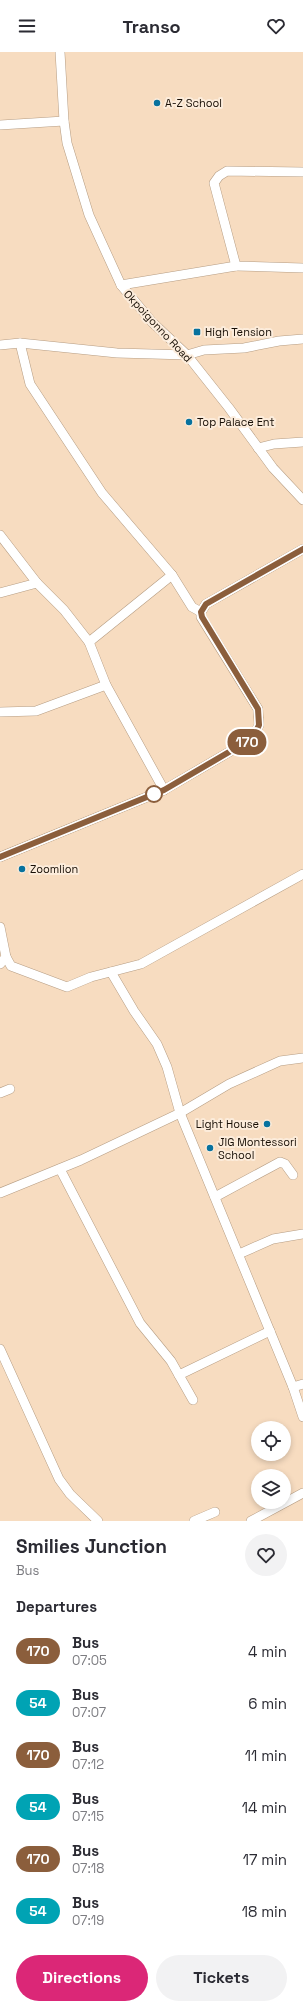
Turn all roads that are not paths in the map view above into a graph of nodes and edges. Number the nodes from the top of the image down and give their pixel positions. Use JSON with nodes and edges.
{"nodes":[{"id":1,"x":60,"y":52,"type":"edge"},
{"id":2,"x":64,"y":121,"type":"junction"},
{"id":3,"x":0,"y":125,"type":"edge"},
{"id":4,"x":303,"y":172,"type":"edge"},
{"id":5,"x":236,"y":266,"type":"junction"},
{"id":6,"x":303,"y":268,"type":"edge"},
{"id":7,"x":121,"y":285,"type":"junction"},
{"id":8,"x":303,"y":339,"type":"edge"},
{"id":9,"x":20,"y":343,"type":"junction"},
{"id":10,"x":0,"y":345,"type":"edge"},
{"id":11,"x":187,"y":355,"type":"junction"},
{"id":12,"x":303,"y":442,"type":"edge"},
{"id":13,"x":258,"y":448,"type":"junction"},
{"id":14,"x":303,"y":500,"type":"edge"},
{"id":15,"x":0,"y":535,"type":"edge"},
{"id":16,"x":303,"y":549,"type":"edge"},
{"id":17,"x":172,"y":575,"type":"junction"},
{"id":18,"x":37,"y":583,"type":"junction"},
{"id":19,"x":0,"y":593,"type":"edge"},
{"id":20,"x":201,"y":612,"type":"junction"},
{"id":21,"x":89,"y":642,"type":"junction"},
{"id":22,"x":106,"y":685,"type":"junction"},
{"id":23,"x":0,"y":712,"type":"edge"},
{"id":24,"x":164,"y":790,"type":"junction"},
{"id":25,"x":0,"y":857,"type":"edge"},
{"id":26,"x":303,"y":874,"type":"edge"},
{"id":27,"x":0,"y":927,"type":"edge"},
{"id":28,"x":3,"y":961,"type":"edge"},
{"id":29,"x":112,"y":972,"type":"junction"},
{"id":30,"x":303,"y":1058,"type":"edge"},
{"id":31,"x":10,"y":1090,"type":"dead end"},
{"id":32,"x":0,"y":1093,"type":"edge"},
{"id":33,"x":180,"y":1113,"type":"junction"},
{"id":34,"x":60,"y":1169,"type":"junction"},
{"id":35,"x":293,"y":1175,"type":"dead end"},
{"id":36,"x":0,"y":1194,"type":"edge"},
{"id":37,"x":215,"y":1197,"type":"junction"},
{"id":38,"x":303,"y":1234,"type":"edge"},
{"id":39,"x":239,"y":1254,"type":"junction"},
{"id":40,"x":270,"y":1331,"type":"junction"},
{"id":41,"x":0,"y":1349,"type":"edge"},
{"id":42,"x":179,"y":1375,"type":"junction"},
{"id":43,"x":303,"y":1384,"type":"edge"},
{"id":44,"x":293,"y":1387,"type":"junction"},
{"id":45,"x":193,"y":1400,"type":"dead end"},
{"id":46,"x":303,"y":1418,"type":"edge"},
{"id":47,"x":303,"y":1493,"type":"edge"},
{"id":48,"x":215,"y":1512,"type":"dead end"},
{"id":49,"x":98,"y":1521,"type":"edge"},
{"id":50,"x":194,"y":1521,"type":"edge"},
{"id":51,"x":251,"y":1521,"type":"edge"}],
"edges":[{"from":1,"to":2,"type":"street","name":"Okpoigonno Road"},
{"from":2,"to":3,"type":"street"},
{"from":2,"to":7,"type":"street","name":"Okpoigonno Road"},
{"from":4,"to":5,"type":"street"},
{"from":5,"to":6,"type":"street"},
{"from":5,"to":7,"type":"street"},
{"from":7,"to":11,"type":"street","name":"Okpoigonno Road"},
{"from":8,"to":11,"type":"street"},
{"from":9,"to":10,"type":"street"},
{"from":9,"to":11,"type":"street"},
{"from":9,"to":17,"type":"street"},
{"from":11,"to":13,"type":"street","name":"Okpoigonno Road"},
{"from":12,"to":13,"type":"street"},
{"from":13,"to":14,"type":"street","name":"Okpoigonno Road"},
{"from":15,"to":18,"type":"street"},
{"from":16,"to":20,"type":"street"},
{"from":17,"to":20,"type":"street"},
{"from":17,"to":21,"type":"street"},
{"from":18,"to":19,"type":"street"},
{"from":18,"to":21,"type":"street"},
{"from":20,"to":24,"type":"street"},
{"from":21,"to":22,"type":"street"},
{"from":22,"to":23,"type":"street"},
{"from":22,"to":24,"type":"street"},
{"from":24,"to":25,"type":"street"},
{"from":26,"to":29,"type":"street"},
{"from":27,"to":28,"type":"street"},
{"from":28,"to":29,"type":"street"},
{"from":29,"to":33,"type":"street"},
{"from":30,"to":33,"type":"street"},
{"from":31,"to":32,"type":"street"},
{"from":33,"to":34,"type":"street"},
{"from":33,"to":37,"type":"street"},
{"from":34,"to":36,"type":"street"},
{"from":34,"to":42,"type":"street"},
{"from":35,"to":37,"type":"street"},
{"from":37,"to":39,"type":"street"},
{"from":38,"to":39,"type":"street"},
{"from":39,"to":40,"type":"street"},
{"from":40,"to":42,"type":"street"},
{"from":40,"to":44,"type":"street"},
{"from":41,"to":49,"type":"street"},
{"from":42,"to":45,"type":"street"},
{"from":43,"to":44,"type":"street"},
{"from":44,"to":46,"type":"street"},
{"from":47,"to":51,"type":"street"},
{"from":48,"to":50,"type":"street"}]}
